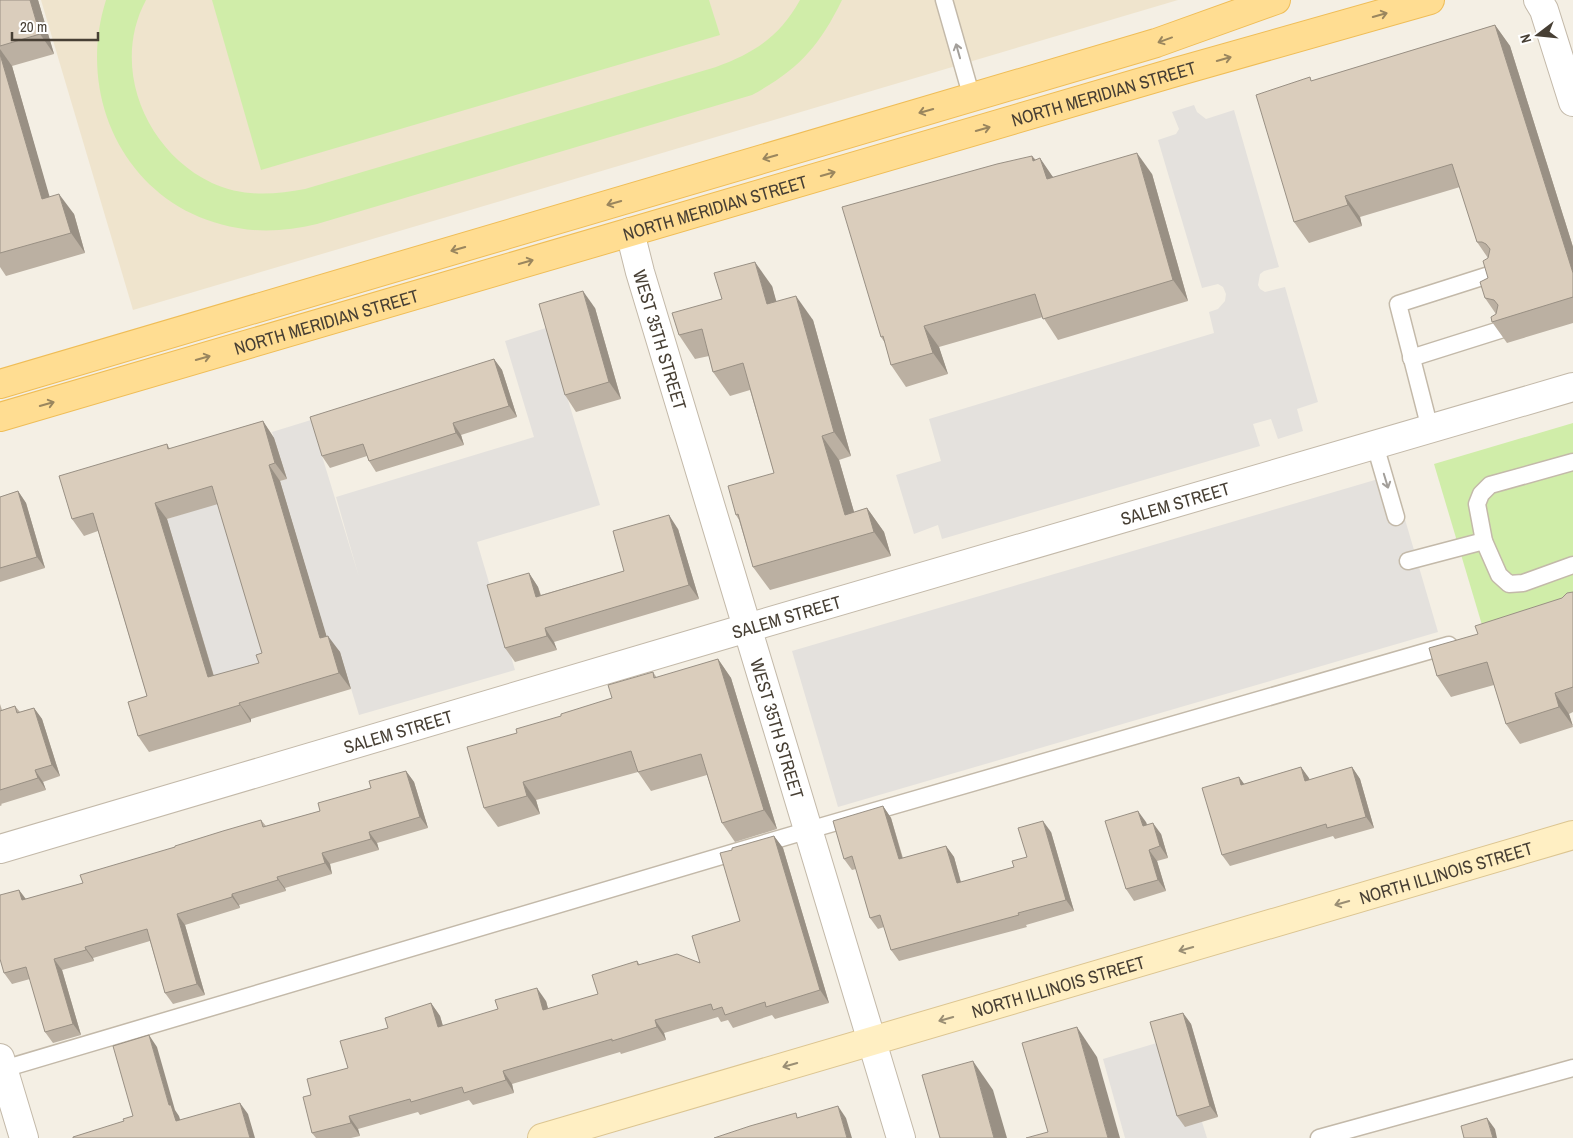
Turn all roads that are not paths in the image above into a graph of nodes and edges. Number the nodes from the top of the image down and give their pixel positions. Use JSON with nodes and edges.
{"nodes":[{"id":1,"x":944,"y":0,"type":"edge"},
{"id":2,"x":1276,"y":0,"type":"edge"},
{"id":3,"x":1430,"y":0,"type":"edge"},
{"id":4,"x":1538,"y":0,"type":"edge"},
{"id":5,"x":972,"y":98,"type":"junction"},
{"id":6,"x":1573,"y":102,"type":"edge"},
{"id":7,"x":630,"y":232,"type":"junction"},
{"id":8,"x":1495,"y":273,"type":"edge"},
{"id":9,"x":1503,"y":329,"type":"edge"},
{"id":10,"x":1411,"y":358,"type":"junction"},
{"id":11,"x":0,"y":384,"type":"edge"},
{"id":12,"x":1573,"y":387,"type":"edge"},
{"id":13,"x":0,"y":417,"type":"edge"},
{"id":14,"x":1430,"y":429,"type":"junction"},
{"id":15,"x":1375,"y":445,"type":"junction"},
{"id":16,"x":1573,"y":462,"type":"edge"},
{"id":17,"x":1396,"y":517,"type":"dead end"},
{"id":18,"x":1484,"y":541,"type":"junction"},
{"id":19,"x":1408,"y":561,"type":"dead end"},
{"id":20,"x":1573,"y":565,"type":"edge"},
{"id":21,"x":748,"y":628,"type":"junction"},
{"id":22,"x":1468,"y":640,"type":"edge"},
{"id":23,"x":809,"y":830,"type":"junction"},
{"id":24,"x":1573,"y":835,"type":"edge"},
{"id":25,"x":0,"y":849,"type":"edge"},
{"id":26,"x":873,"y":1040,"type":"junction"},
{"id":27,"x":1,"y":1066,"type":"edge"},
{"id":28,"x":1573,"y":1068,"type":"edge"},
{"id":29,"x":24,"y":1138,"type":"edge"},
{"id":30,"x":542,"y":1138,"type":"edge"},
{"id":31,"x":901,"y":1138,"type":"edge"},
{"id":32,"x":1319,"y":1138,"type":"edge"}],
"edges":[{"from":5,"to":1,"type":"lane","one_way":true},
{"from":2,"to":5,"type":"main road","name":"NORTH MERIDIAN STREET","one_way":true},
{"from":7,"to":3,"type":"main road","name":"NORTH MERIDIAN STREET","one_way":true},
{"from":4,"to":6,"type":"street"},
{"from":5,"to":11,"type":"main road","name":"NORTH MERIDIAN STREET","one_way":true},
{"from":13,"to":7,"type":"main road","name":"NORTH MERIDIAN STREET","one_way":true},
{"from":7,"to":21,"type":"street","name":"WEST 35TH STREET"},
{"from":8,"to":10,"type":"lane"},
{"from":9,"to":10,"type":"lane"},
{"from":10,"to":14,"type":"lane"},
{"from":12,"to":14,"type":"street","name":"SALEM STREET"},
{"from":14,"to":15,"type":"street","name":"SALEM STREET"},
{"from":15,"to":17,"type":"lane","one_way":true},
{"from":15,"to":21,"type":"street","name":"SALEM STREET"},
{"from":16,"to":18,"type":"lane"},
{"from":18,"to":19,"type":"lane"},
{"from":18,"to":20,"type":"lane"},
{"from":21,"to":23,"type":"street","name":"WEST 35TH STREET"},
{"from":21,"to":25,"type":"street","name":"SALEM STREET"},
{"from":22,"to":23,"type":"lane"},
{"from":23,"to":26,"type":"street","name":"WEST 35TH STREET"},
{"from":23,"to":27,"type":"lane"},
{"from":24,"to":26,"type":"main road","name":"NORTH ILLINOIS STREET","one_way":true},
{"from":26,"to":30,"type":"main road","name":"NORTH ILLINOIS STREET","one_way":true},
{"from":26,"to":31,"type":"street","name":"WEST 35TH STREET"},
{"from":27,"to":29,"type":"street"},
{"from":28,"to":32,"type":"lane"}]}
